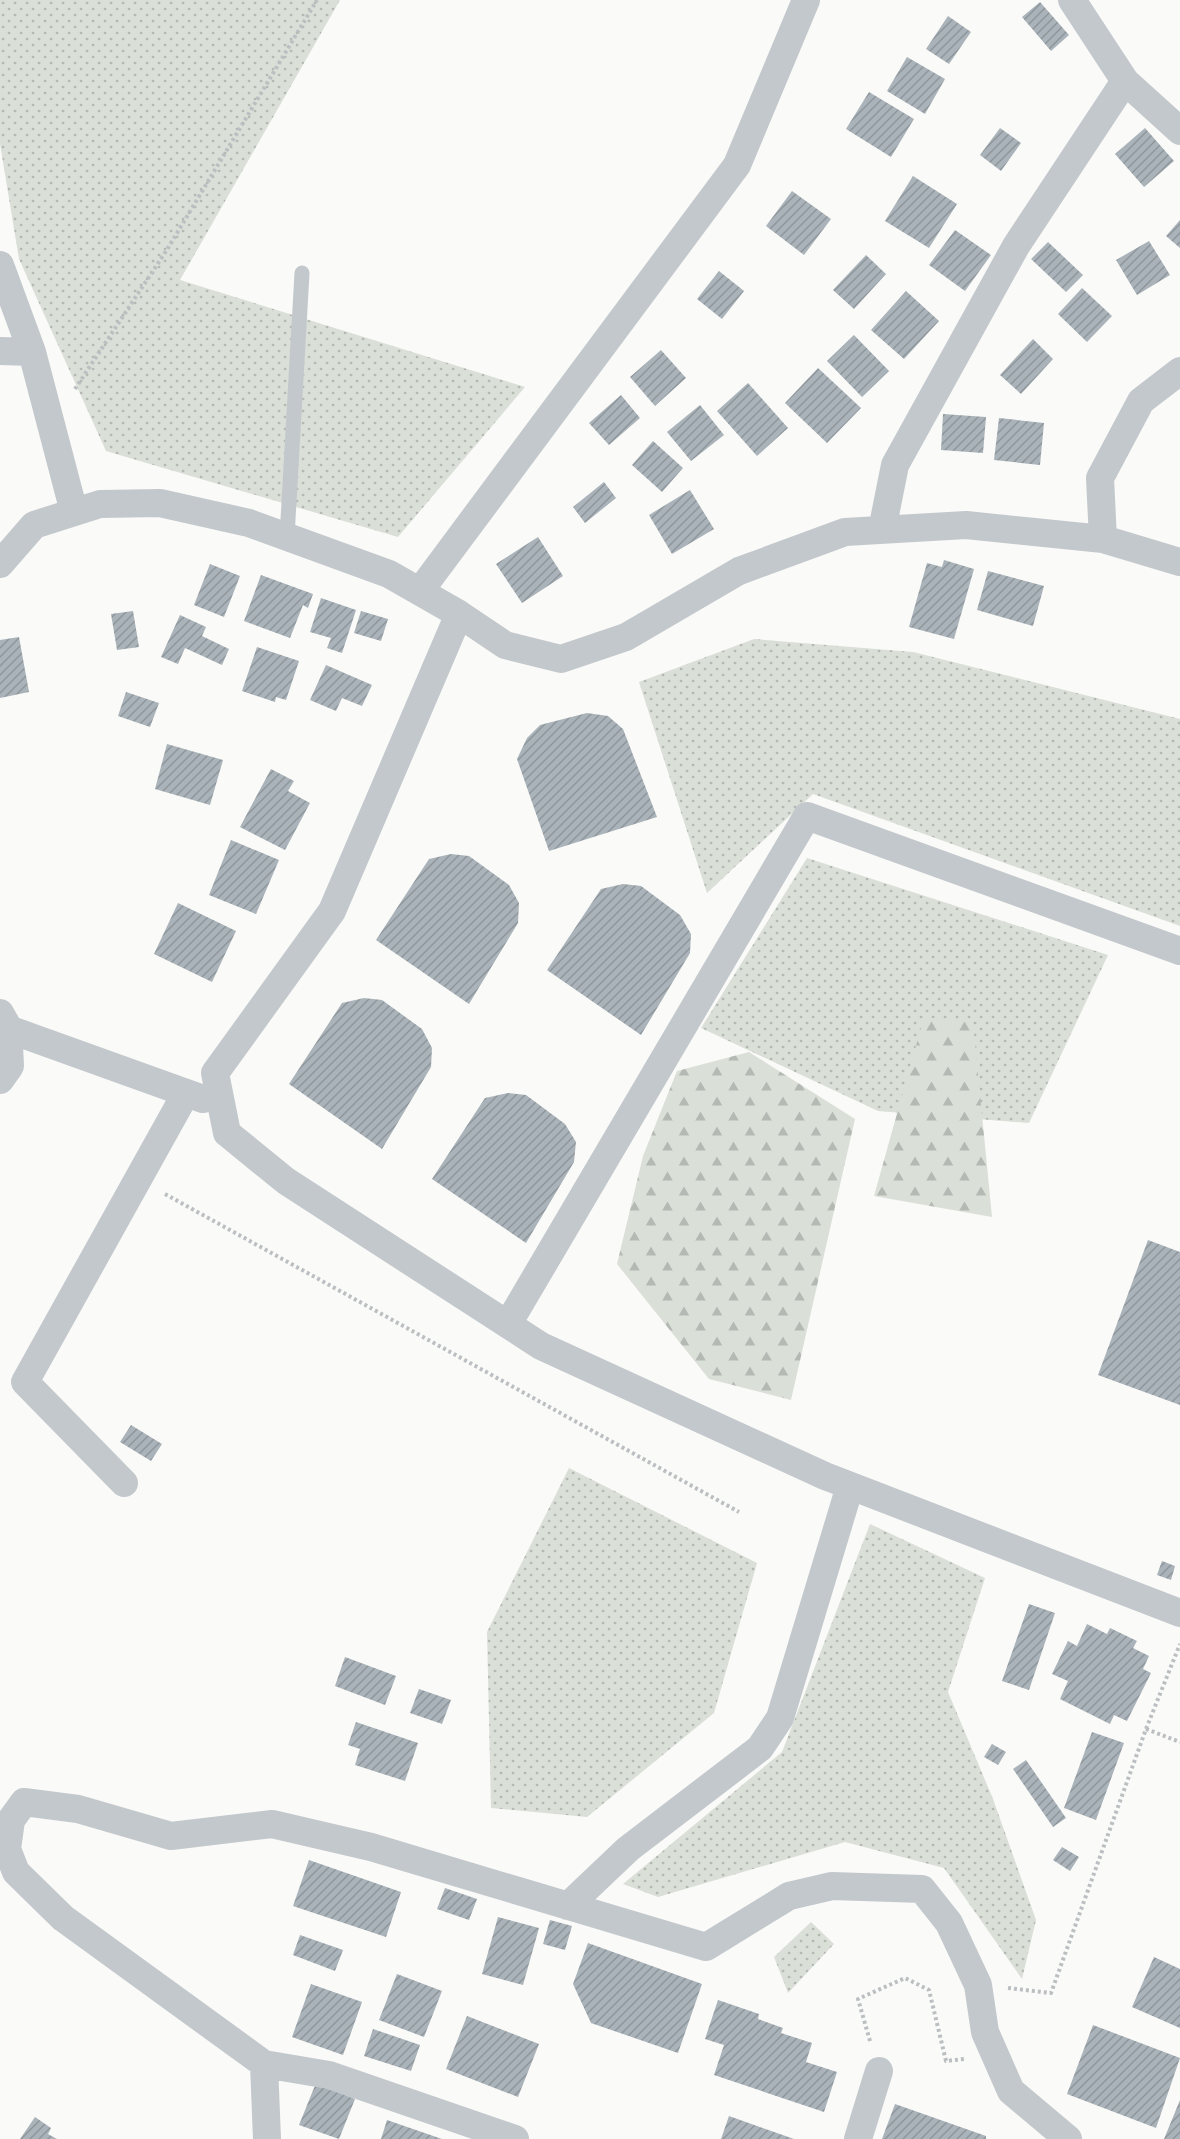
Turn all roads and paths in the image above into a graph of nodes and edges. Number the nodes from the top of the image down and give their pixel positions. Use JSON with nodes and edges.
{"nodes":[{"id":1,"x":318,"y":0,"type":"edge"},
{"id":2,"x":806,"y":0,"type":"edge"},
{"id":3,"x":1072,"y":0,"type":"edge"},
{"id":4,"x":1125,"y":81,"type":"junction"},
{"id":5,"x":1180,"y":131,"type":"edge"},
{"id":6,"x":0,"y":265,"type":"edge"},
{"id":7,"x":302,"y":273,"type":"dead end"},
{"id":8,"x":0,"y":351,"type":"edge"},
{"id":9,"x":32,"y":352,"type":"junction"},
{"id":10,"x":1180,"y":370,"type":"edge"},
{"id":11,"x":52,"y":423,"type":"junction"},
{"id":12,"x":74,"y":512,"type":"junction"},
{"id":13,"x":882,"y":530,"type":"junction"},
{"id":14,"x":287,"y":537,"type":"junction"},
{"id":15,"x":1103,"y":539,"type":"junction"},
{"id":16,"x":1180,"y":562,"type":"edge"},
{"id":17,"x":0,"y":564,"type":"edge"},
{"id":18,"x":420,"y":591,"type":"junction"},
{"id":19,"x":459,"y":614,"type":"junction"},
{"id":20,"x":1180,"y":951,"type":"edge"},
{"id":21,"x":3,"y":1022,"type":"edge"},
{"id":22,"x":5,"y":1073,"type":"edge"},
{"id":23,"x":186,"y":1093,"type":"junction"},
{"id":24,"x":222,"y":1106,"type":"junction"},
{"id":25,"x":138,"y":1179,"type":"junction"},
{"id":26,"x":508,"y":1324,"type":"junction"},
{"id":27,"x":124,"y":1483,"type":"dead end"},
{"id":28,"x":850,"y":1486,"type":"junction"},
{"id":29,"x":740,"y":1512,"type":"dead end"},
{"id":30,"x":1180,"y":1613,"type":"edge"},
{"id":31,"x":1180,"y":1644,"type":"edge"},
{"id":32,"x":1146,"y":1729,"type":"junction"},
{"id":33,"x":1180,"y":1742,"type":"edge"},
{"id":34,"x":568,"y":1906,"type":"junction"},
{"id":35,"x":978,"y":1985,"type":"junction"},
{"id":36,"x":995,"y":2055,"type":"junction"},
{"id":37,"x":264,"y":2064,"type":"junction"},
{"id":38,"x":879,"y":2071,"type":"joint"},
{"id":39,"x":267,"y":2139,"type":"edge"},
{"id":40,"x":514,"y":2139,"type":"edge"},
{"id":41,"x":858,"y":2139,"type":"edge"},
{"id":42,"x":1068,"y":2139,"type":"edge"}],
"edges":[{"from":1,"to":11,"type":"path"},
{"from":2,"to":18,"type":"street"},
{"from":3,"to":4,"type":"street"},
{"from":4,"to":5,"type":"street"},
{"from":4,"to":13,"type":"street"},
{"from":6,"to":9,"type":"street"},
{"from":7,"to":14,"type":"lane"},
{"from":8,"to":9,"type":"street"},
{"from":9,"to":11,"type":"street"},
{"from":10,"to":15,"type":"street"},
{"from":11,"to":12,"type":"street"},
{"from":12,"to":14,"type":"street"},
{"from":12,"to":17,"type":"street"},
{"from":13,"to":15,"type":"street"},
{"from":13,"to":19,"type":"street"},
{"from":14,"to":18,"type":"street"},
{"from":15,"to":16,"type":"street"},
{"from":18,"to":19,"type":"street"},
{"from":19,"to":24,"type":"street"},
{"from":20,"to":26,"type":"street"},
{"from":21,"to":22,"type":"street"},
{"from":21,"to":23,"type":"street"},
{"from":23,"to":24,"type":"street"},
{"from":23,"to":25,"type":"street"},
{"from":24,"to":26,"type":"street"},
{"from":25,"to":27,"type":"street"},
{"from":25,"to":29,"type":"path"},
{"from":26,"to":28,"type":"street"},
{"from":28,"to":30,"type":"street"},
{"from":28,"to":34,"type":"street"},
{"from":31,"to":32,"type":"path"},
{"from":32,"to":33,"type":"path"},
{"from":32,"to":35,"type":"path"},
{"from":34,"to":35,"type":"street"},
{"from":34,"to":37,"type":"street"},
{"from":35,"to":36,"type":"street"},
{"from":36,"to":38,"type":"path"},
{"from":36,"to":42,"type":"street"},
{"from":37,"to":39,"type":"street"},
{"from":37,"to":40,"type":"street"},
{"from":38,"to":41,"type":"street"}]}
